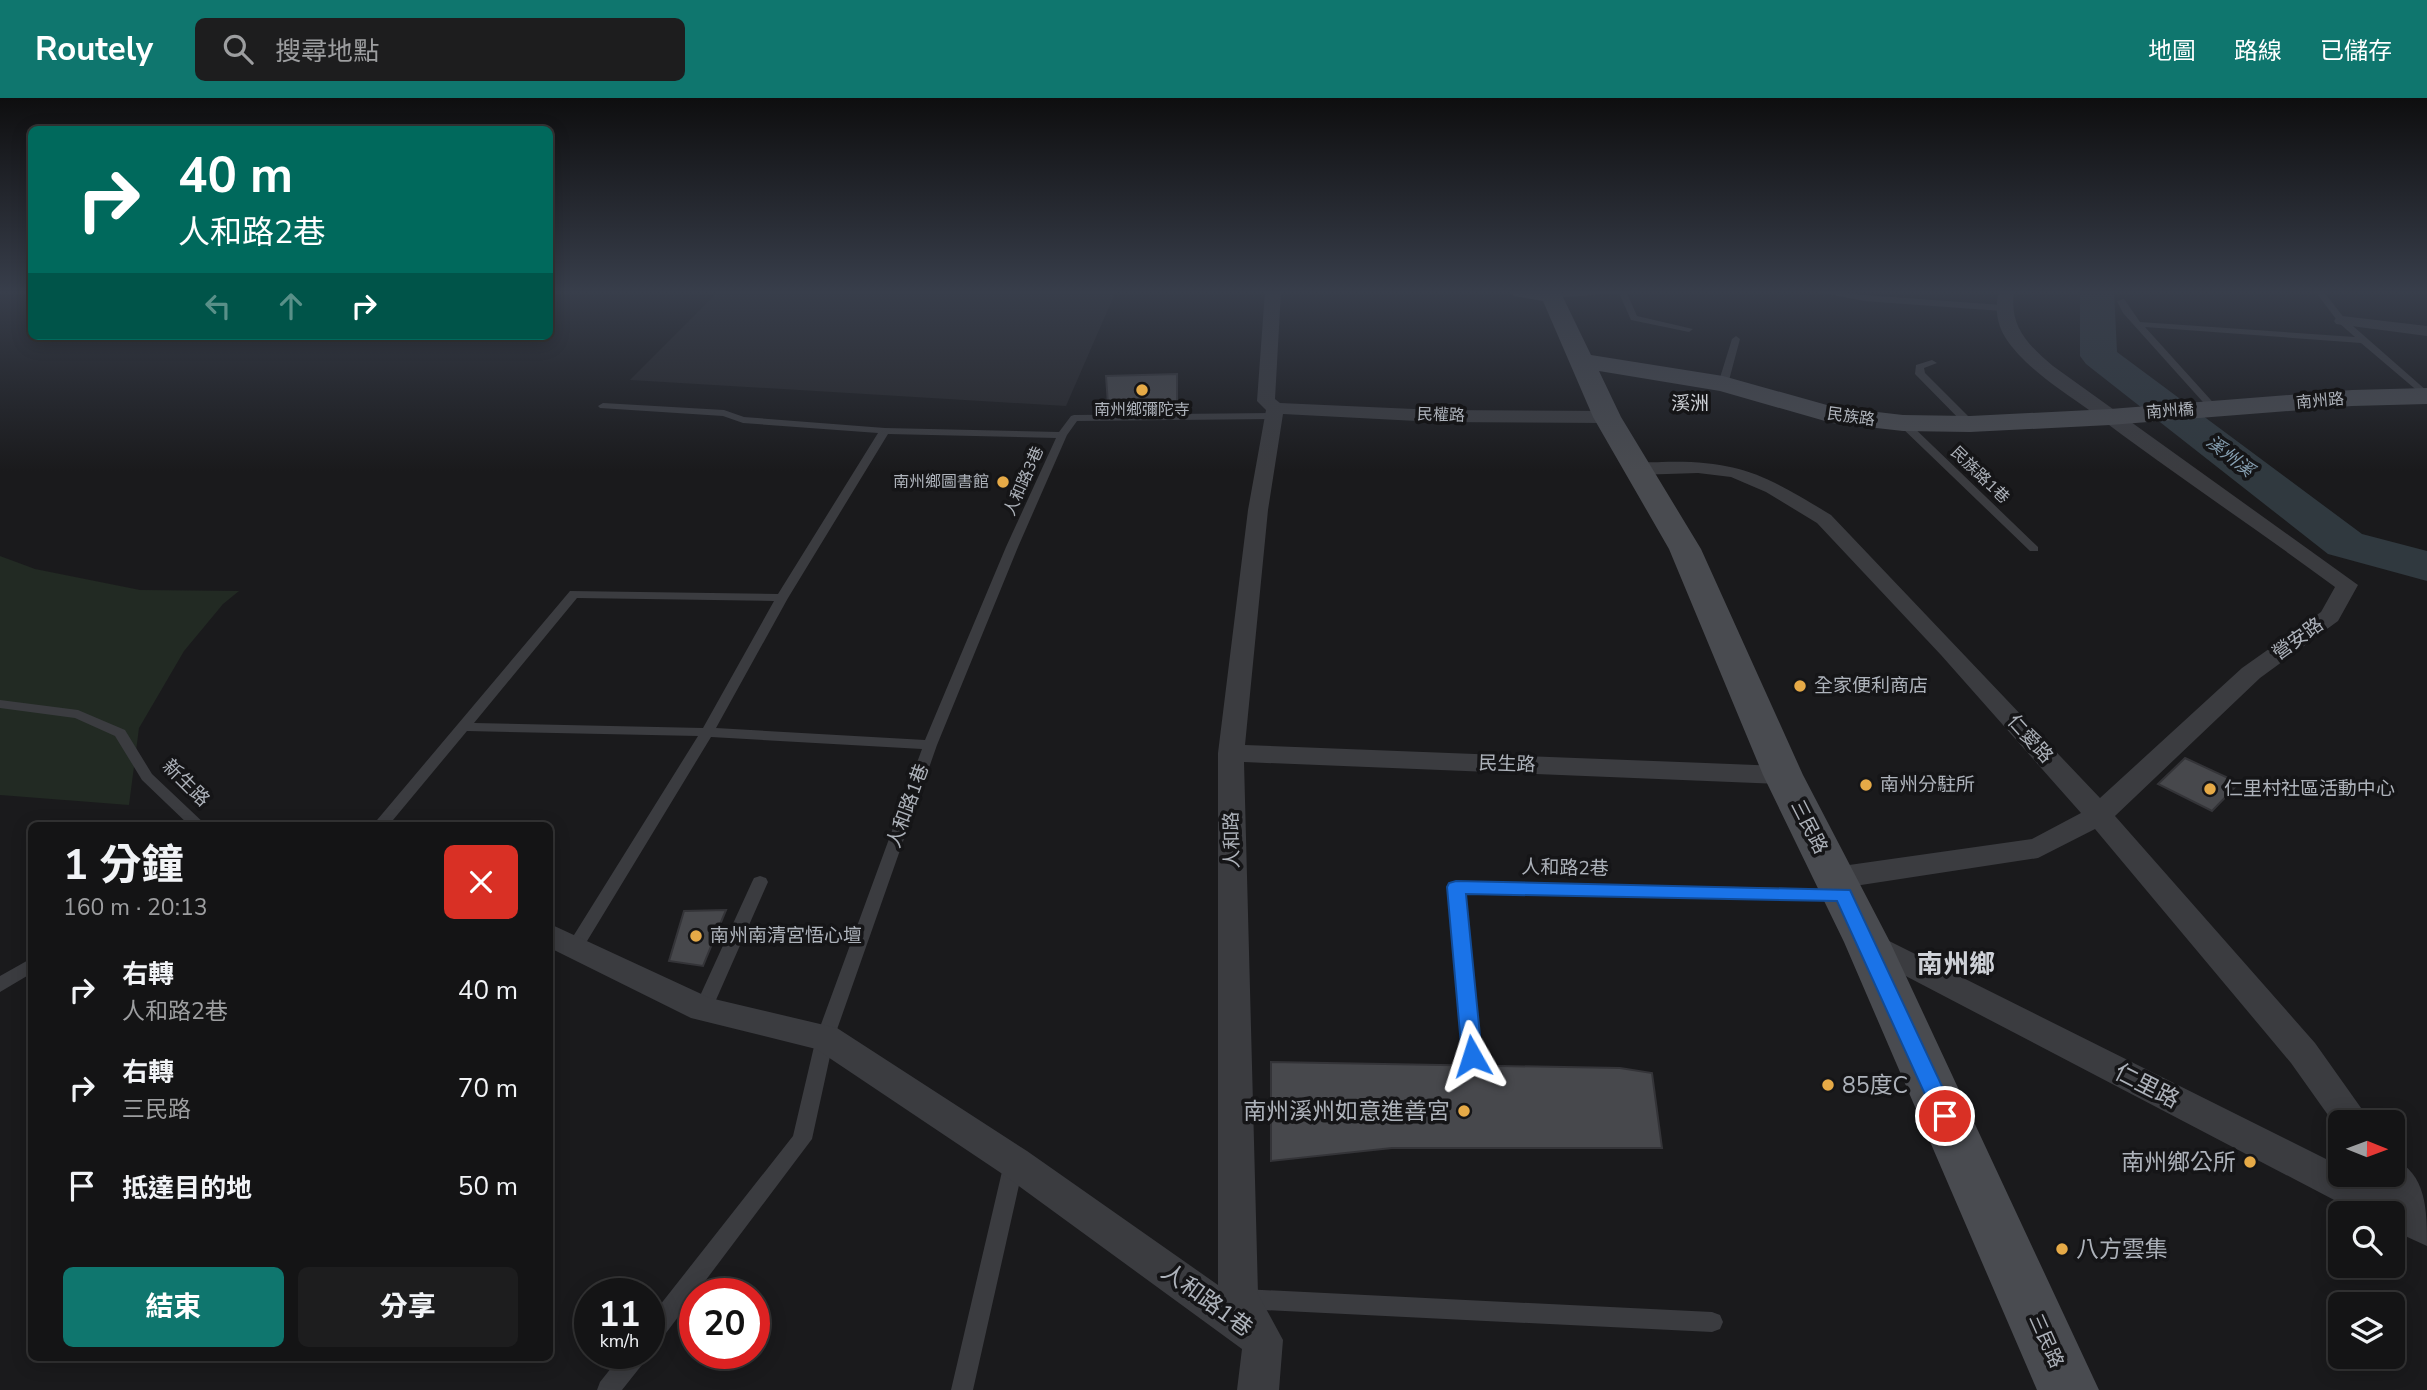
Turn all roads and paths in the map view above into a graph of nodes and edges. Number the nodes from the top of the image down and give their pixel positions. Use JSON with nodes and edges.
{"nodes":[{"id":1,"x":1269,"y":351,"type":"edge"},
{"id":2,"x":1575,"y":351,"type":"edge"},
{"id":3,"x":1732,"y":351,"type":"edge"},
{"id":4,"x":2029,"y":351,"type":"edge"},
{"id":5,"x":2162,"y":351,"type":"edge"},
{"id":6,"x":2376,"y":351,"type":"edge"},
{"id":7,"x":1582,"y":361,"type":"junction"},
{"id":8,"x":1932,"y":363,"type":"dead end"},
{"id":9,"x":1723,"y":384,"type":"junction"},
{"id":10,"x":2427,"y":396,"type":"edge"},
{"id":11,"x":603,"y":406,"type":"dead end"},
{"id":12,"x":2214,"y":409,"type":"junction"},
{"id":13,"x":1275,"y":412,"type":"junction"},
{"id":14,"x":2118,"y":416,"type":"junction"},
{"id":15,"x":1607,"y":417,"type":"junction"},
{"id":16,"x":1903,"y":423,"type":"junction"},
{"id":17,"x":1970,"y":424,"type":"junction"},
{"id":18,"x":885,"y":432,"type":"junction"},
{"id":19,"x":1062,"y":435,"type":"junction"},
{"id":20,"x":1636,"y":469,"type":"junction"},
{"id":21,"x":2035,"y":549,"type":"dead end"},
{"id":22,"x":782,"y":598,"type":"junction"},
{"id":23,"x":0,"y":704,"type":"edge"},
{"id":24,"x":463,"y":727,"type":"junction"},
{"id":25,"x":708,"y":731,"type":"junction"},
{"id":26,"x":930,"y":745,"type":"junction"},
{"id":27,"x":1231,"y":753,"type":"junction"},
{"id":28,"x":1783,"y":775,"type":"junction"},
{"id":29,"x":2099,"y":815,"type":"junction"},
{"id":30,"x":195,"y":822,"type":"edge"},
{"id":31,"x":383,"y":822,"type":"edge"},
{"id":32,"x":760,"y":882,"type":"dead end"},
{"id":33,"x":1839,"y":887,"type":"junction"},
{"id":34,"x":562,"y":941,"type":"edge"},
{"id":35,"x":1867,"y":942,"type":"junction"},
{"id":36,"x":28,"y":967,"type":"edge"},
{"id":37,"x":0,"y":985,"type":"edge"},
{"id":38,"x":703,"y":1009,"type":"junction"},
{"id":39,"x":825,"y":1038,"type":"junction"},
{"id":40,"x":1472,"y":1056,"type":"dead end"},
{"id":41,"x":2344,"y":1110,"type":"edge"},
{"id":42,"x":1014,"y":1162,"type":"junction"},
{"id":43,"x":2401,"y":1187,"type":"edge"},
{"id":44,"x":2427,"y":1222,"type":"edge"},
{"id":45,"x":2427,"y":1229,"type":"edge"},
{"id":46,"x":1238,"y":1298,"type":"junction"},
{"id":47,"x":665,"y":1316,"type":"edge"},
{"id":48,"x":1712,"y":1322,"type":"dead end"},
{"id":49,"x":1263,"y":1340,"type":"junction"},
{"id":50,"x":624,"y":1369,"type":"edge"},
{"id":51,"x":608,"y":1390,"type":"edge"},
{"id":52,"x":962,"y":1390,"type":"edge"},
{"id":53,"x":1258,"y":1390,"type":"edge"},
{"id":54,"x":2068,"y":1390,"type":"edge"}],
"edges":[{"from":1,"to":13,"type":"street","name":"人和路"},
{"from":2,"to":7,"type":"main road","name":"三民路"},
{"from":3,"to":9,"type":"lane"},
{"from":4,"to":14,"type":"street","name":"營安路"},
{"from":5,"to":12,"type":"lane"},
{"from":6,"to":10,"type":"lane"},
{"from":7,"to":9,"type":"main road","name":"民族路"},
{"from":7,"to":15,"type":"main road","name":"三民路"},
{"from":8,"to":17,"type":"lane"},
{"from":9,"to":16,"type":"main road","name":"民族路"},
{"from":10,"to":12,"type":"main road","name":"南州路"},
{"from":11,"to":18,"type":"lane"},
{"from":12,"to":14,"type":"main road","name":"南州橋"},
{"from":13,"to":15,"type":"street","name":"民權路"},
{"from":13,"to":19,"type":"lane","name":"人和路3巷"},
{"from":13,"to":27,"type":"street","name":"人和路"},
{"from":14,"to":17,"type":"main road","name":"民族路"},
{"from":14,"to":29,"type":"street","name":"營安路"},
{"from":15,"to":20,"type":"main road","name":"三民路"},
{"from":16,"to":17,"type":"main road","name":"民族路"},
{"from":16,"to":21,"type":"lane","name":"民族路1巷"},
{"from":18,"to":19,"type":"lane"},
{"from":18,"to":22,"type":"lane","name":"人和路1巷"},
{"from":19,"to":26,"type":"lane","name":"人和路3巷"},
{"from":20,"to":28,"type":"main road","name":"三民路"},
{"from":20,"to":29,"type":"street","name":"仁愛路"},
{"from":22,"to":24,"type":"lane"},
{"from":22,"to":25,"type":"lane","name":"人和路1巷"},
{"from":23,"to":30,"type":"lane","name":"新生路"},
{"from":24,"to":25,"type":"lane","name":"人和路1巷"},
{"from":24,"to":31,"type":"lane"},
{"from":25,"to":26,"type":"lane","name":"人和路1巷"},
{"from":25,"to":34,"type":"lane","name":"人和路1巷"},
{"from":26,"to":39,"type":"lane","name":"人和路1巷"},
{"from":27,"to":28,"type":"street","name":"民生路"},
{"from":27,"to":46,"type":"street","name":"人和路"},
{"from":28,"to":33,"type":"main road","name":"三民路"},
{"from":29,"to":33,"type":"street","name":"營安路"},
{"from":29,"to":41,"type":"street","name":"仁愛路"},
{"from":32,"to":38,"type":"lane"},
{"from":33,"to":35,"type":"main road","name":"三民路"},
{"from":33,"to":40,"type":"lane","name":"人和路2巷"},
{"from":34,"to":38,"type":"street","name":"人和路1巷"},
{"from":35,"to":45,"type":"street","name":"仁里路"},
{"from":35,"to":54,"type":"main road","name":"三民路"},
{"from":36,"to":37,"type":"lane"},
{"from":38,"to":39,"type":"street","name":"人和路1巷"},
{"from":39,"to":42,"type":"street","name":"人和路1巷"},
{"from":39,"to":47,"type":"lane","name":"人和路1巷"},
{"from":42,"to":49,"type":"street","name":"人和路1巷"},
{"from":42,"to":52,"type":"lane"},
{"from":43,"to":44,"type":"street"},
{"from":46,"to":48,"type":"lane"},
{"from":46,"to":49,"type":"street"},
{"from":49,"to":53,"type":"street"},
{"from":50,"to":51,"type":"lane"}]}
